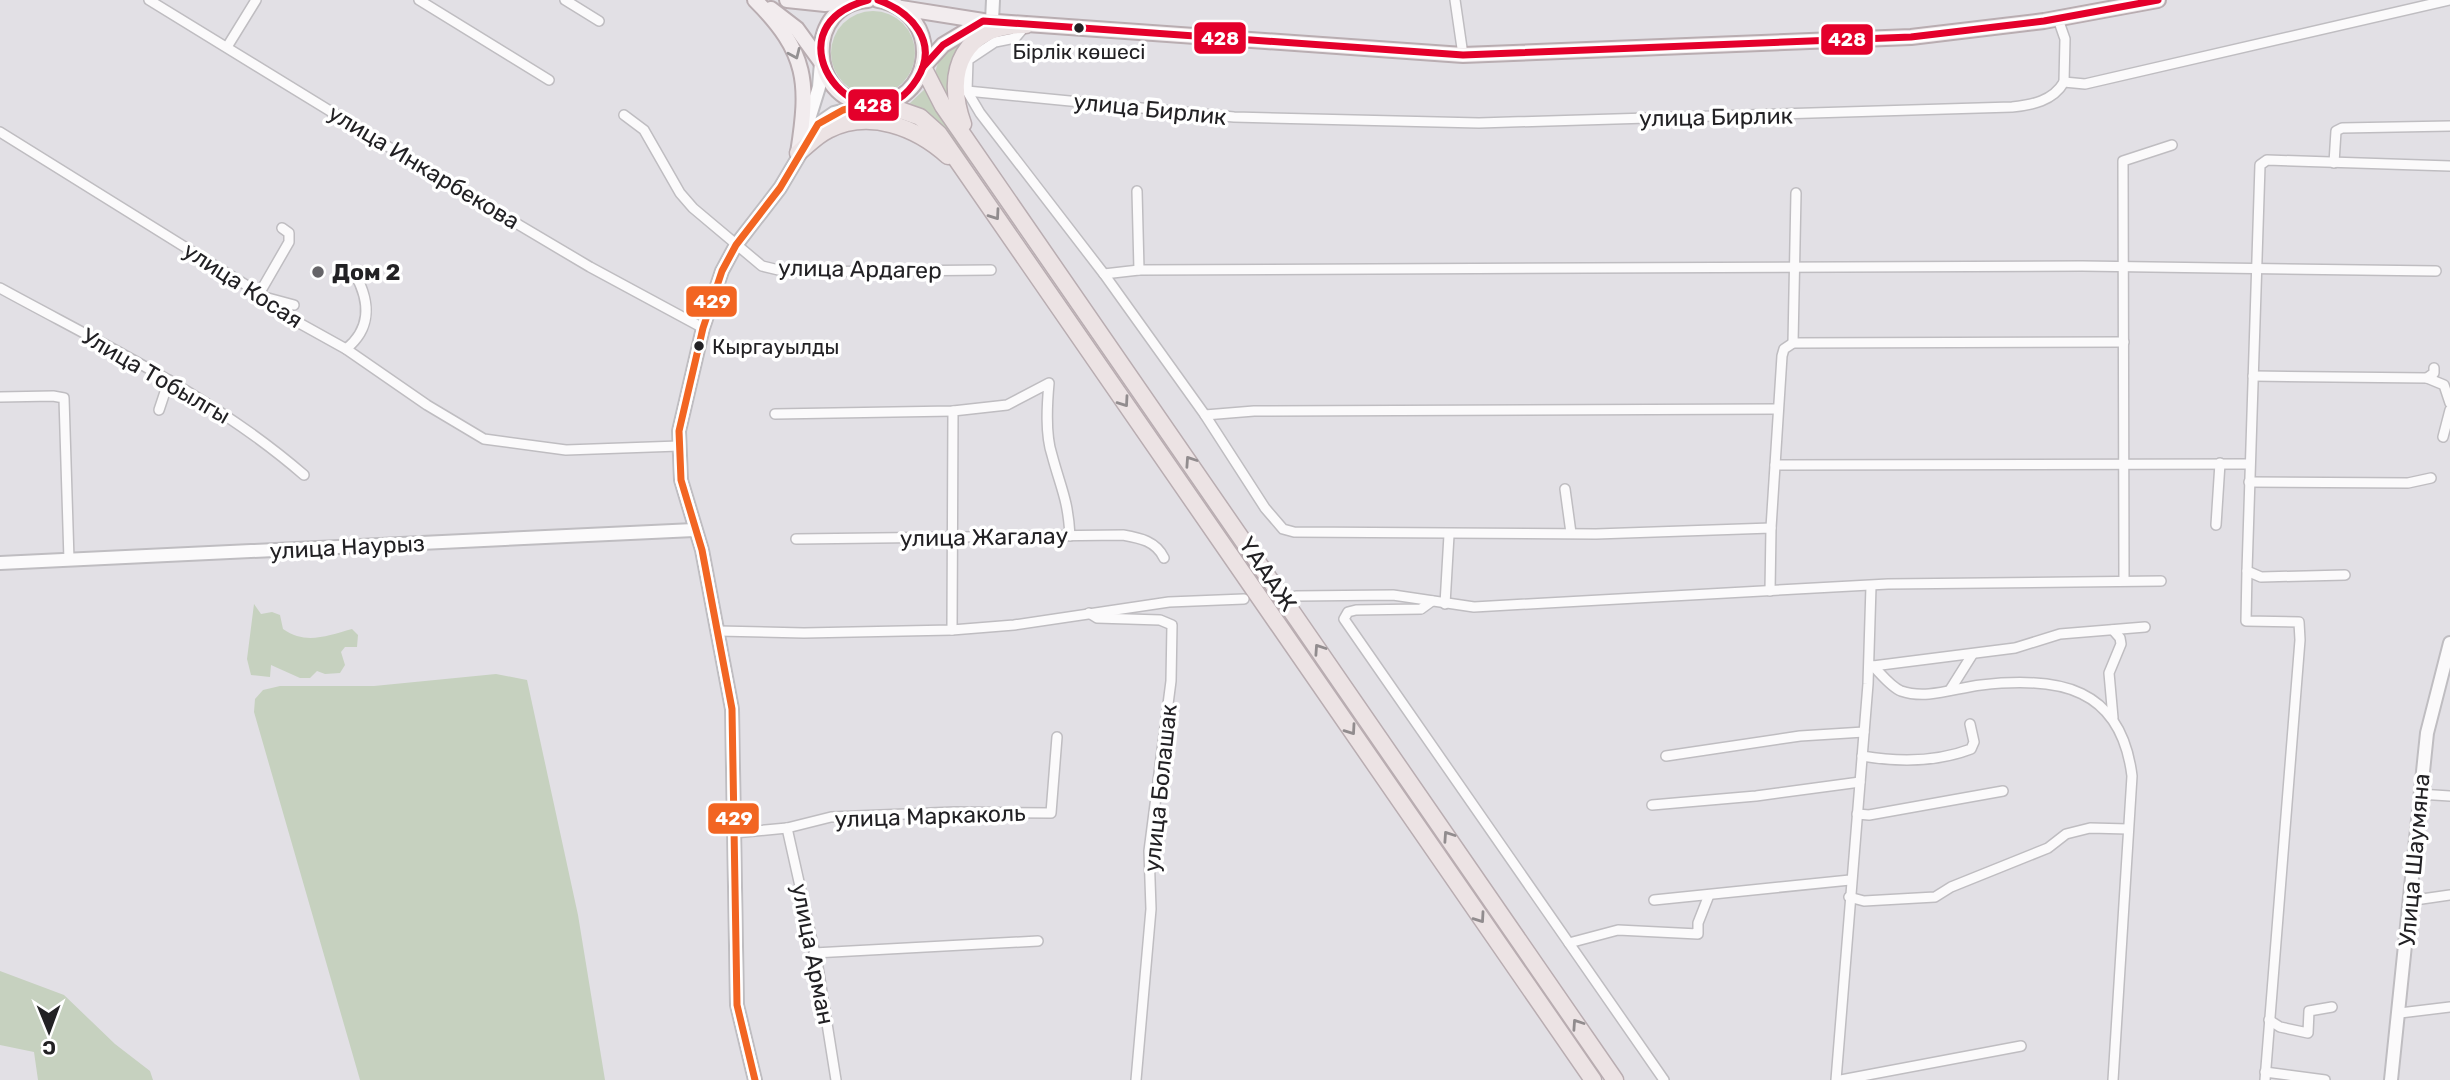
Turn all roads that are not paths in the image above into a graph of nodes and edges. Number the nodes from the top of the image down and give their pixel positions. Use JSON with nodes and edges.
{"nodes":[{"id":1,"x":149,"y":0,"type":"edge"},
{"id":2,"x":256,"y":0,"type":"edge"},
{"id":3,"x":419,"y":0,"type":"edge"},
{"id":4,"x":565,"y":0,"type":"edge"},
{"id":5,"x":757,"y":0,"type":"edge"},
{"id":6,"x":788,"y":0,"type":"edge"},
{"id":7,"x":862,"y":0,"type":"edge"},
{"id":8,"x":868,"y":0,"type":"edge"},
{"id":9,"x":878,"y":0,"type":"edge"},
{"id":10,"x":993,"y":0,"type":"edge"},
{"id":11,"x":1455,"y":0,"type":"edge"},
{"id":12,"x":2158,"y":0,"type":"edge"},
{"id":13,"x":2449,"y":0,"type":"edge"},
{"id":14,"x":2101,"y":5,"type":"edge"},
{"id":15,"x":901,"y":8,"type":"junction"},
{"id":16,"x":2058,"y":19,"type":"junction"},
{"id":17,"x":599,"y":21,"type":"dead end"},
{"id":18,"x":988,"y":22,"type":"junction"},
{"id":19,"x":1026,"y":25,"type":"junction"},
{"id":20,"x":228,"y":47,"type":"junction"},
{"id":21,"x":1463,"y":55,"type":"junction"},
{"id":22,"x":821,"y":62,"type":"junction"},
{"id":23,"x":923,"y":67,"type":"junction"},
{"id":24,"x":549,"y":80,"type":"dead end"},
{"id":25,"x":2064,"y":82,"type":"junction"},
{"id":26,"x":967,"y":91,"type":"junction"},
{"id":27,"x":875,"y":104,"type":"junction"},
{"id":28,"x":624,"y":116,"type":"dead end"},
{"id":29,"x":2450,"y":125,"type":"edge"},
{"id":30,"x":0,"y":132,"type":"edge"},
{"id":31,"x":969,"y":139,"type":"junction"},
{"id":32,"x":2172,"y":145,"type":"dead end"},
{"id":33,"x":798,"y":153,"type":"junction"},
{"id":34,"x":2334,"y":163,"type":"junction"},
{"id":35,"x":2450,"y":166,"type":"edge"},
{"id":36,"x":968,"y":176,"type":"junction"},
{"id":37,"x":1137,"y":191,"type":"dead end"},
{"id":38,"x":1796,"y":193,"type":"dead end"},
{"id":39,"x":282,"y":228,"type":"dead end"},
{"id":40,"x":736,"y":246,"type":"junction"},
{"id":41,"x":1796,"y":266,"type":"junction"},
{"id":42,"x":2255,"y":267,"type":"junction"},
{"id":43,"x":2125,"y":268,"type":"junction"},
{"id":44,"x":991,"y":270,"type":"dead end"},
{"id":45,"x":1139,"y":270,"type":"junction"},
{"id":46,"x":2436,"y":271,"type":"dead end"},
{"id":47,"x":355,"y":274,"type":"dead end"},
{"id":48,"x":1104,"y":274,"type":"junction"},
{"id":49,"x":0,"y":288,"type":"edge"},
{"id":50,"x":261,"y":295,"type":"junction"},
{"id":51,"x":295,"y":305,"type":"dead end"},
{"id":52,"x":703,"y":328,"type":"junction"},
{"id":53,"x":2124,"y":342,"type":"junction"},
{"id":54,"x":1793,"y":343,"type":"junction"},
{"id":55,"x":346,"y":349,"type":"junction"},
{"id":56,"x":2434,"y":368,"type":"dead end"},
{"id":57,"x":2253,"y":376,"type":"junction"},
{"id":58,"x":2427,"y":378,"type":"junction"},
{"id":59,"x":169,"y":380,"type":"junction"},
{"id":60,"x":0,"y":397,"type":"edge"},
{"id":61,"x":2450,"y":403,"type":"edge"},
{"id":62,"x":1778,"y":409,"type":"junction"},
{"id":63,"x":2450,"y":410,"type":"edge"},
{"id":64,"x":159,"y":411,"type":"dead end"},
{"id":65,"x":953,"y":411,"type":"junction"},
{"id":66,"x":775,"y":414,"type":"dead end"},
{"id":67,"x":1205,"y":415,"type":"junction"},
{"id":68,"x":2443,"y":437,"type":"dead end"},
{"id":69,"x":679,"y":446,"type":"junction"},
{"id":70,"x":2124,"y":462,"type":"junction"},
{"id":71,"x":2220,"y":463,"type":"junction"},
{"id":72,"x":2249,"y":464,"type":"junction"},
{"id":73,"x":1775,"y":465,"type":"junction"},
{"id":74,"x":304,"y":475,"type":"dead end"},
{"id":75,"x":2431,"y":478,"type":"dead end"},
{"id":76,"x":2249,"y":482,"type":"junction"},
{"id":77,"x":1565,"y":489,"type":"dead end"},
{"id":78,"x":2216,"y":525,"type":"dead end"},
{"id":79,"x":1772,"y":528,"type":"junction"},
{"id":80,"x":694,"y":530,"type":"junction"},
{"id":81,"x":1571,"y":533,"type":"junction"},
{"id":82,"x":1448,"y":535,"type":"junction"},
{"id":83,"x":1070,"y":536,"type":"junction"},
{"id":84,"x":951,"y":538,"type":"junction"},
{"id":85,"x":796,"y":539,"type":"dead end"},
{"id":86,"x":1164,"y":558,"type":"dead end"},
{"id":87,"x":69,"y":560,"type":"junction"},
{"id":88,"x":0,"y":563,"type":"edge"},
{"id":89,"x":2247,"y":571,"type":"junction"},
{"id":90,"x":2345,"y":575,"type":"dead end"},
{"id":91,"x":2124,"y":579,"type":"junction"},
{"id":92,"x":2161,"y":581,"type":"dead end"},
{"id":93,"x":1871,"y":586,"type":"junction"},
{"id":94,"x":1770,"y":591,"type":"junction"},
{"id":95,"x":1296,"y":596,"type":"dead end"},
{"id":96,"x":1244,"y":598,"type":"dead end"},
{"id":97,"x":1432,"y":601,"type":"junction"},
{"id":98,"x":1445,"y":604,"type":"junction"},
{"id":99,"x":1089,"y":613,"type":"junction"},
{"id":100,"x":2145,"y":627,"type":"dead end"},
{"id":101,"x":953,"y":630,"type":"junction"},
{"id":102,"x":2113,"y":630,"type":"junction"},
{"id":103,"x":718,"y":631,"type":"junction"},
{"id":104,"x":2450,"y":643,"type":"edge"},
{"id":105,"x":1972,"y":655,"type":"junction"},
{"id":106,"x":1871,"y":666,"type":"junction"},
{"id":107,"x":1950,"y":690,"type":"junction"},
{"id":108,"x":2113,"y":720,"type":"junction"},
{"id":109,"x":1970,"y":724,"type":"dead end"},
{"id":110,"x":1864,"y":732,"type":"junction"},
{"id":111,"x":1058,"y":737,"type":"dead end"},
{"id":112,"x":1666,"y":756,"type":"dead end"},
{"id":113,"x":1862,"y":756,"type":"junction"},
{"id":114,"x":1860,"y":782,"type":"junction"},
{"id":115,"x":2004,"y":791,"type":"dead end"},
{"id":116,"x":2419,"y":794,"type":"junction"},
{"id":117,"x":2450,"y":796,"type":"edge"},
{"id":118,"x":1652,"y":805,"type":"dead end"},
{"id":119,"x":1857,"y":814,"type":"junction"},
{"id":120,"x":787,"y":828,"type":"junction"},
{"id":121,"x":2128,"y":829,"type":"junction"},
{"id":122,"x":734,"y":833,"type":"junction"},
{"id":123,"x":1850,"y":880,"type":"junction"},
{"id":124,"x":1709,"y":895,"type":"junction"},
{"id":125,"x":2450,"y":895,"type":"edge"},
{"id":126,"x":1849,"y":897,"type":"junction"},
{"id":127,"x":1654,"y":900,"type":"dead end"},
{"id":128,"x":2408,"y":901,"type":"junction"},
{"id":129,"x":1038,"y":941,"type":"dead end"},
{"id":130,"x":1569,"y":943,"type":"junction"},
{"id":131,"x":814,"y":953,"type":"junction"},
{"id":132,"x":2332,"y":1007,"type":"dead end"},
{"id":133,"x":2450,"y":1007,"type":"edge"},
{"id":134,"x":2400,"y":1013,"type":"junction"},
{"id":135,"x":2269,"y":1020,"type":"junction"},
{"id":136,"x":2021,"y":1046,"type":"dead end"},
{"id":137,"x":2265,"y":1076,"type":"edge"},
{"id":138,"x":755,"y":1080,"type":"edge"},
{"id":139,"x":836,"y":1080,"type":"edge"},
{"id":140,"x":1136,"y":1080,"type":"edge"},
{"id":141,"x":1593,"y":1080,"type":"edge"},
{"id":142,"x":1615,"y":1080,"type":"edge"},
{"id":143,"x":1664,"y":1080,"type":"edge"},
{"id":144,"x":1839,"y":1080,"type":"edge"},
{"id":145,"x":2113,"y":1080,"type":"edge"},
{"id":146,"x":2325,"y":1080,"type":"edge"},
{"id":147,"x":2391,"y":1080,"type":"edge"}],
"edges":[{"from":1,"to":20,"type":"street","name":"улица Инкарбекова"},
{"from":2,"to":20,"type":"street"},
{"from":3,"to":24,"type":"street"},
{"from":4,"to":17,"type":"street"},
{"from":5,"to":22,"type":"main road"},
{"from":5,"to":33,"type":"main road","one_way":true},
{"from":6,"to":7,"type":"main road"},
{"from":7,"to":8,"type":"main road"},
{"from":7,"to":22,"type":"main road"},
{"from":9,"to":15,"type":"main road"},
{"from":10,"to":18,"type":"street"},
{"from":11,"to":21,"type":"street"},
{"from":12,"to":14,"type":"main road"},
{"from":13,"to":25,"type":"street"},
{"from":14,"to":16,"type":"main road"},
{"from":15,"to":18,"type":"main road"},
{"from":15,"to":23,"type":"main road"},
{"from":16,"to":21,"type":"main road"},
{"from":16,"to":25,"type":"street"},
{"from":18,"to":19,"type":"main road"},
{"from":18,"to":23,"type":"main road"},
{"from":19,"to":21,"type":"main road"},
{"from":19,"to":26,"type":"street"},
{"from":19,"to":31,"type":"highway"},
{"from":20,"to":52,"type":"street","name":"улица Инкарбекова"},
{"from":22,"to":27,"type":"main road"},
{"from":22,"to":33,"type":"street"},
{"from":23,"to":27,"type":"main road"},
{"from":23,"to":31,"type":"highway","name":"ҮАААЖ"},
{"from":25,"to":26,"type":"street","name":"улица Бирлик"},
{"from":26,"to":48,"type":"street"},
{"from":27,"to":33,"type":"street"},
{"from":27,"to":36,"type":"highway","name":"ҮАААЖ"},
{"from":28,"to":40,"type":"street","name":"улица Ардагер"},
{"from":29,"to":34,"type":"street"},
{"from":30,"to":50,"type":"street","name":"улица Косая"},
{"from":142,"to":31,"type":"highway","name":"ҮАААЖ","one_way":true},
{"from":32,"to":43,"type":"street"},
{"from":33,"to":36,"type":"highway"},
{"from":33,"to":40,"type":"street"},
{"from":34,"to":35,"type":"street"},
{"from":34,"to":42,"type":"street"},
{"from":36,"to":141,"type":"highway","name":"ҮАААЖ","one_way":true},
{"from":37,"to":45,"type":"street"},
{"from":38,"to":41,"type":"street"},
{"from":39,"to":50,"type":"street"},
{"from":40,"to":44,"type":"street","name":"улица Ардагер"},
{"from":40,"to":52,"type":"street"},
{"from":41,"to":43,"type":"street"},
{"from":41,"to":45,"type":"street"},
{"from":41,"to":54,"type":"street"},
{"from":42,"to":43,"type":"street"},
{"from":42,"to":46,"type":"street"},
{"from":42,"to":57,"type":"street"},
{"from":43,"to":53,"type":"street"},
{"from":45,"to":48,"type":"street"},
{"from":47,"to":55,"type":"street"},
{"from":48,"to":67,"type":"street"},
{"from":49,"to":59,"type":"street","name":"Улица Тобылгы"},
{"from":50,"to":51,"type":"street"},
{"from":50,"to":55,"type":"street","name":"улица Косая"},
{"from":52,"to":69,"type":"street"},
{"from":53,"to":54,"type":"street"},
{"from":53,"to":70,"type":"street"},
{"from":54,"to":62,"type":"street"},
{"from":55,"to":69,"type":"street","name":"улица Косая"},
{"from":56,"to":58,"type":"street"},
{"from":57,"to":58,"type":"street"},
{"from":57,"to":72,"type":"street"},
{"from":58,"to":61,"type":"street"},
{"from":59,"to":64,"type":"street"},
{"from":59,"to":74,"type":"street","name":"Улица Тобылгы"},
{"from":60,"to":87,"type":"street"},
{"from":62,"to":67,"type":"street"},
{"from":62,"to":73,"type":"street"},
{"from":63,"to":68,"type":"street"},
{"from":65,"to":66,"type":"street"},
{"from":65,"to":83,"type":"street"},
{"from":65,"to":84,"type":"street"},
{"from":67,"to":82,"type":"street"},
{"from":69,"to":80,"type":"street"},
{"from":70,"to":71,"type":"street"},
{"from":70,"to":73,"type":"street"},
{"from":70,"to":91,"type":"street"},
{"from":71,"to":72,"type":"street"},
{"from":71,"to":78,"type":"street"},
{"from":72,"to":76,"type":"street"},
{"from":73,"to":79,"type":"street"},
{"from":75,"to":76,"type":"street"},
{"from":76,"to":89,"type":"street"},
{"from":77,"to":81,"type":"street"},
{"from":79,"to":81,"type":"street"},
{"from":79,"to":94,"type":"street"},
{"from":80,"to":87,"type":"street","name":"улица Наурыз"},
{"from":80,"to":103,"type":"street"},
{"from":81,"to":82,"type":"street"},
{"from":82,"to":98,"type":"street"},
{"from":83,"to":84,"type":"street","name":"улица Жагалау"},
{"from":83,"to":86,"type":"street","name":"улица Жагалау"},
{"from":84,"to":85,"type":"street","name":"улица Жагалау"},
{"from":84,"to":101,"type":"street"},
{"from":87,"to":88,"type":"street","name":"улица Наурыз"},
{"from":89,"to":90,"type":"street"},
{"from":89,"to":135,"type":"street"},
{"from":91,"to":92,"type":"street"},
{"from":91,"to":93,"type":"street"},
{"from":93,"to":94,"type":"street"},
{"from":93,"to":106,"type":"street"},
{"from":94,"to":98,"type":"street"},
{"from":95,"to":97,"type":"street"},
{"from":96,"to":99,"type":"street"},
{"from":97,"to":98,"type":"street"},
{"from":97,"to":130,"type":"street"},
{"from":99,"to":101,"type":"street"},
{"from":99,"to":140,"type":"street","name":"улица Болашак"},
{"from":100,"to":102,"type":"street"},
{"from":101,"to":103,"type":"street"},
{"from":102,"to":105,"type":"street"},
{"from":102,"to":108,"type":"street"},
{"from":103,"to":122,"type":"street"},
{"from":104,"to":116,"type":"street","name":"Улица Шаумяна"},
{"from":105,"to":106,"type":"street"},
{"from":105,"to":107,"type":"street"},
{"from":106,"to":107,"type":"street"},
{"from":106,"to":110,"type":"street"},
{"from":107,"to":108,"type":"street"},
{"from":108,"to":121,"type":"street"},
{"from":109,"to":113,"type":"street"},
{"from":110,"to":112,"type":"street"},
{"from":110,"to":113,"type":"street"},
{"from":111,"to":120,"type":"street","name":"улица Маркаколь"},
{"from":113,"to":114,"type":"street"},
{"from":114,"to":118,"type":"street"},
{"from":114,"to":119,"type":"street"},
{"from":115,"to":119,"type":"street"},
{"from":116,"to":117,"type":"street"},
{"from":116,"to":128,"type":"street","name":"Улица Шаумяна"},
{"from":119,"to":123,"type":"street"},
{"from":120,"to":122,"type":"street","name":"улица Маркаколь"},
{"from":120,"to":131,"type":"street","name":"улица Арман"},
{"from":121,"to":126,"type":"street"},
{"from":121,"to":145,"type":"street"},
{"from":122,"to":138,"type":"street"},
{"from":123,"to":124,"type":"street"},
{"from":123,"to":126,"type":"street"},
{"from":124,"to":127,"type":"street"},
{"from":124,"to":130,"type":"street"},
{"from":125,"to":128,"type":"street"},
{"from":126,"to":144,"type":"street"},
{"from":128,"to":134,"type":"street","name":"Улица Шаумяна"},
{"from":129,"to":131,"type":"street"},
{"from":130,"to":143,"type":"street"},
{"from":131,"to":139,"type":"street","name":"улица Арман"},
{"from":132,"to":135,"type":"street"},
{"from":133,"to":134,"type":"street"},
{"from":134,"to":147,"type":"street","name":"Улица Шаумяна"},
{"from":135,"to":137,"type":"street"},
{"from":136,"to":144,"type":"street"},
{"from":137,"to":146,"type":"street"}]}
